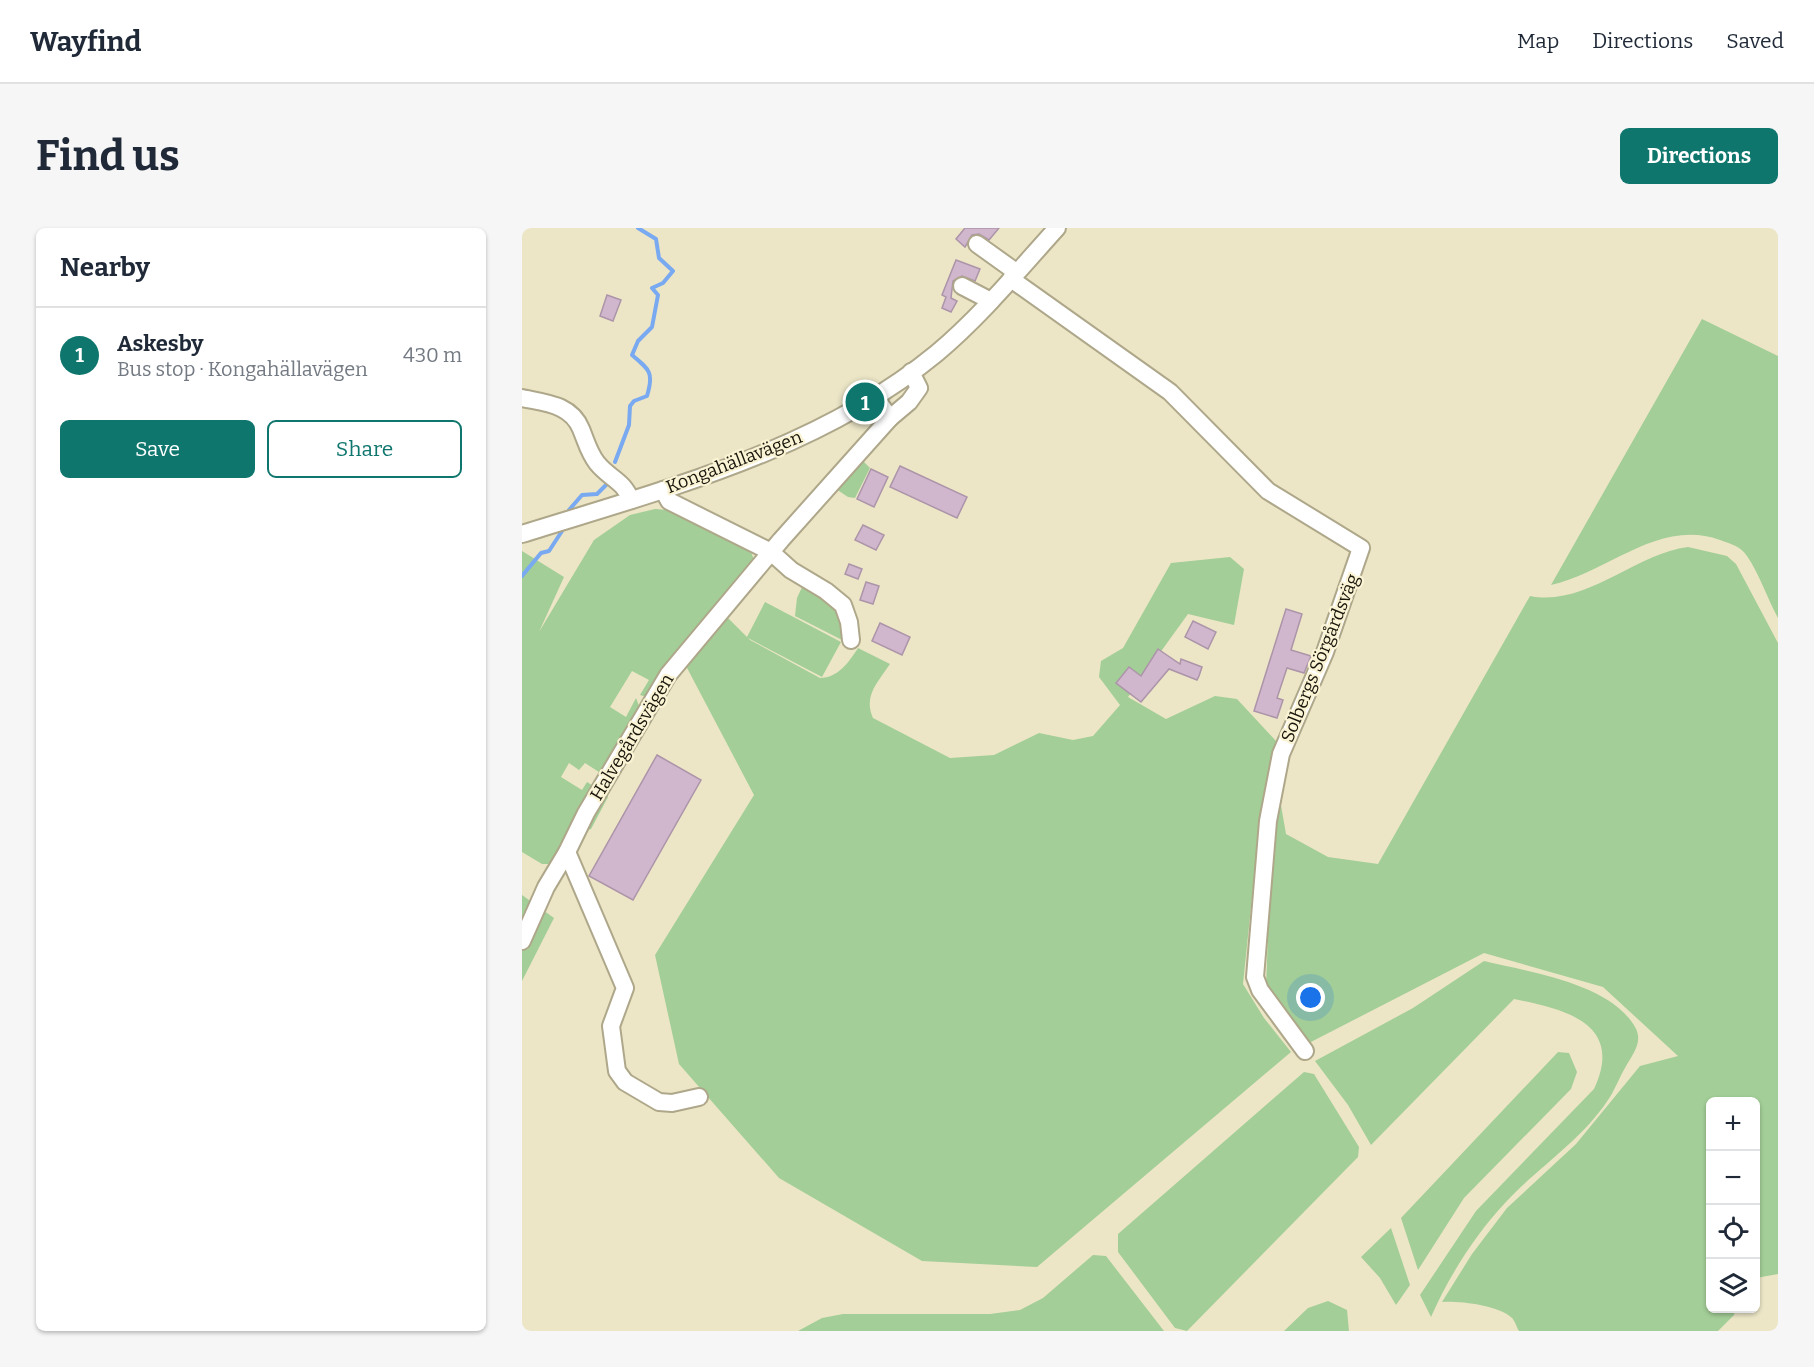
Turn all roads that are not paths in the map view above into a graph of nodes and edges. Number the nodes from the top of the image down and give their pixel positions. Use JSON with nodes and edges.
{"nodes":[{"id":1,"x":1056,"y":228,"type":"edge"},
{"id":2,"x":977,"y":244,"type":"dead end"},
{"id":3,"x":1013,"y":275,"type":"junction"},
{"id":4,"x":962,"y":286,"type":"dead end"},
{"id":5,"x":991,"y":301,"type":"junction"},
{"id":6,"x":912,"y":372,"type":"junction"},
{"id":7,"x":874,"y":396,"type":"junction"},
{"id":8,"x":522,"y":398,"type":"edge"},
{"id":9,"x":890,"y":418,"type":"junction"},
{"id":10,"x":663,"y":490,"type":"junction"},
{"id":11,"x":631,"y":500,"type":"junction"},
{"id":12,"x":522,"y":534,"type":"edge"},
{"id":13,"x":771,"y":552,"type":"junction"},
{"id":14,"x":850,"y":640,"type":"dead end"},
{"id":15,"x":567,"y":852,"type":"junction"},
{"id":16,"x":522,"y":941,"type":"edge"},
{"id":17,"x":1305,"y":1051,"type":"dead end"},
{"id":18,"x":699,"y":1097,"type":"dead end"}],
"edges":[{"from":1,"to":3,"type":"street","name":"Kongahällavägen"},
{"from":2,"to":3,"type":"street"},
{"from":3,"to":5,"type":"street","name":"Kongahällavägen"},
{"from":3,"to":17,"type":"street","name":"Solbergs Sörgårdsväg"},
{"from":4,"to":5,"type":"street"},
{"from":5,"to":6,"type":"street","name":"Kongahällavägen"},
{"from":6,"to":7,"type":"street","name":"Kongahällavägen"},
{"from":6,"to":9,"type":"street","name":"Halvegårdsvägen"},
{"from":7,"to":9,"type":"street"},
{"from":7,"to":10,"type":"street","name":"Kongahällavägen"},
{"from":8,"to":11,"type":"street"},
{"from":9,"to":13,"type":"street","name":"Halvegårdsvägen"},
{"from":10,"to":11,"type":"street","name":"Kongahällavägen"},
{"from":10,"to":13,"type":"street"},
{"from":11,"to":12,"type":"street","name":"Kongahällavägen"},
{"from":13,"to":14,"type":"street"},
{"from":13,"to":15,"type":"street","name":"Halvegårdsvägen"},
{"from":15,"to":16,"type":"street","name":"Halvegårdsvägen"},
{"from":15,"to":18,"type":"street"}]}
